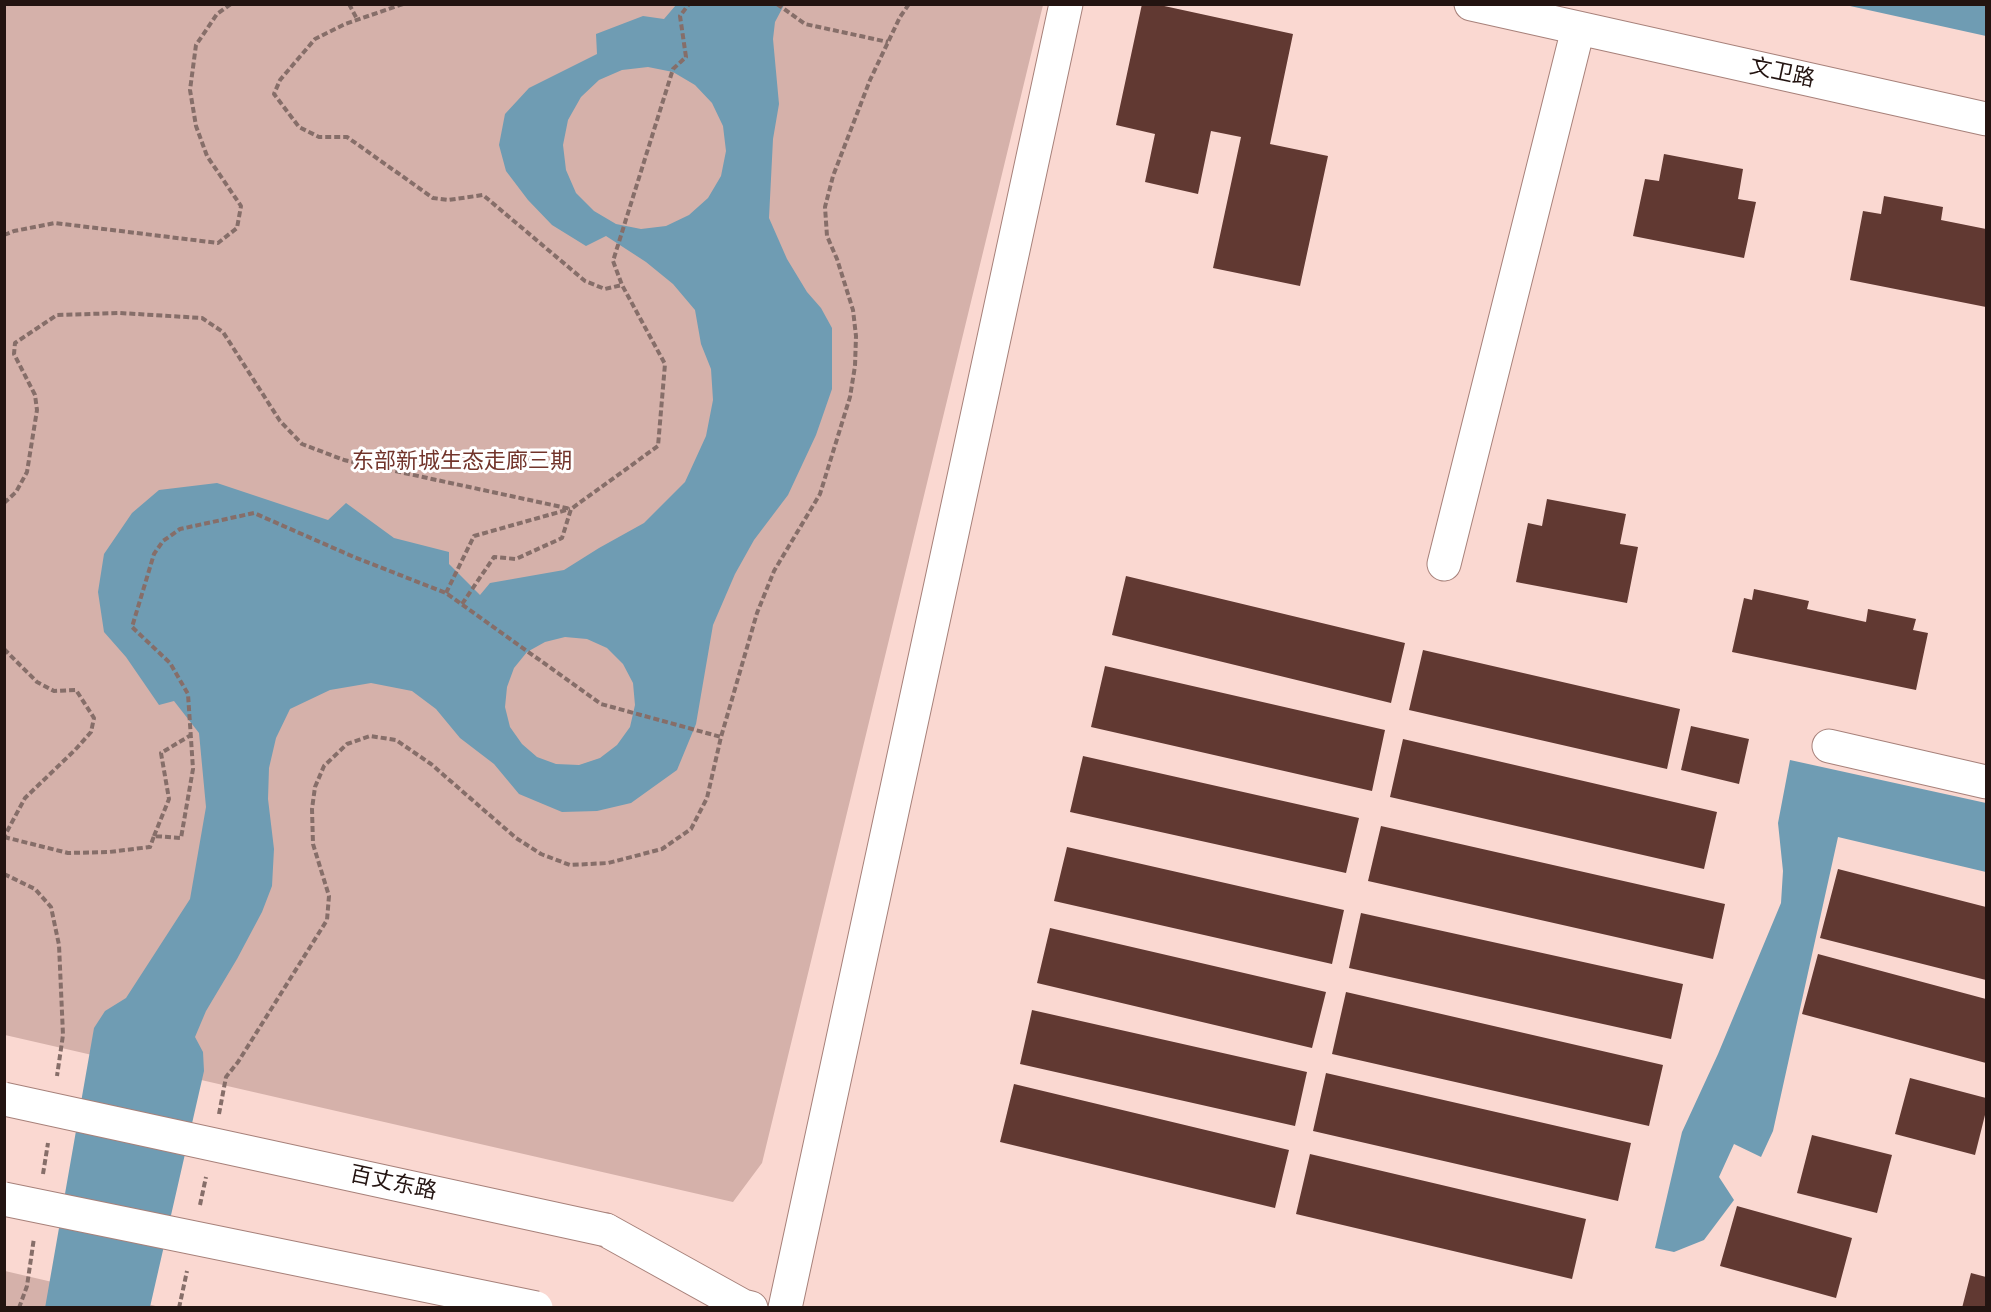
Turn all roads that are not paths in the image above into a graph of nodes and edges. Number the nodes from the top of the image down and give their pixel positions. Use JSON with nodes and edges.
{"nodes":[{"id":1,"x":1066,"y":4,"type":"edge"},
{"id":2,"x":1472,"y":4,"type":"edge"},
{"id":3,"x":1581,"y":16,"type":"edge"},
{"id":4,"x":1986,"y":118,"type":"edge"},
{"id":5,"x":1444,"y":564,"type":"dead end"},
{"id":6,"x":1829,"y":746,"type":"dead end"},
{"id":7,"x":1986,"y":782,"type":"edge"},
{"id":8,"x":4,"y":1100,"type":"edge"},
{"id":9,"x":4,"y":1199,"type":"edge"},
{"id":10,"x":738,"y":1307,"type":"edge"},
{"id":11,"x":536,"y":1308,"type":"edge"},
{"id":12,"x":785,"y":1308,"type":"edge"}],
"edges":[{"from":1,"to":12,"type":"street"},
{"from":2,"to":3,"type":"street","name":"文卫路"},
{"from":3,"to":4,"type":"street","name":"文卫路"},
{"from":3,"to":5,"type":"street"},
{"from":6,"to":7,"type":"street"},
{"from":8,"to":10,"type":"street","name":"百丈东路","bridge":true},
{"from":9,"to":11,"type":"street","bridge":true}]}
